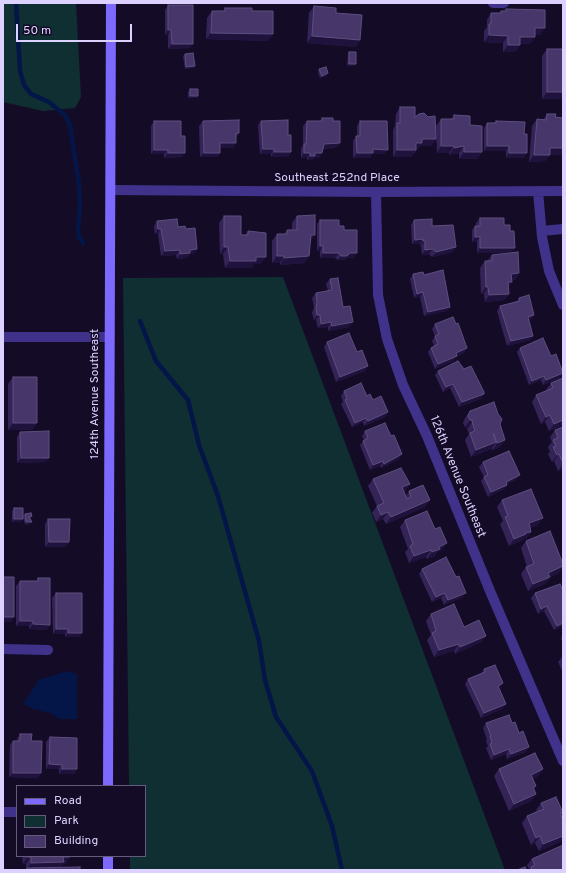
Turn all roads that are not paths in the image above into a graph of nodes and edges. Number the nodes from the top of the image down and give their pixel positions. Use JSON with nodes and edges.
{"nodes":[{"id":1,"x":111,"y":3,"type":"edge"},
{"id":2,"x":493,"y":3,"type":"edge"},
{"id":3,"x":504,"y":3,"type":"edge"},
{"id":4,"x":111,"y":190,"type":"junction"},
{"id":5,"x":538,"y":191,"type":"junction"},
{"id":6,"x":563,"y":191,"type":"edge"},
{"id":7,"x":376,"y":192,"type":"junction"},
{"id":8,"x":563,"y":229,"type":"edge"},
{"id":9,"x":542,"y":231,"type":"junction"},
{"id":10,"x":563,"y":305,"type":"edge"},
{"id":11,"x":109,"y":337,"type":"junction"},
{"id":12,"x":3,"y":338,"type":"edge"},
{"id":13,"x":3,"y":649,"type":"edge"},
{"id":14,"x":48,"y":650,"type":"dead end"},
{"id":15,"x":563,"y":761,"type":"edge"},
{"id":16,"x":108,"y":785,"type":"edge"},
{"id":17,"x":3,"y":812,"type":"edge"},
{"id":18,"x":16,"y":812,"type":"edge"},
{"id":19,"x":108,"y":857,"type":"edge"},
{"id":20,"x":108,"y":870,"type":"edge"}],
"edges":[{"from":1,"to":4,"type":"street","name":"124th Avenue Southeast"},
{"from":2,"to":3,"type":"street"},
{"from":4,"to":7,"type":"street","name":"Southeast 252nd Place"},
{"from":4,"to":11,"type":"street","name":"124th Avenue Southeast"},
{"from":5,"to":6,"type":"street","name":"Southeast 252nd Place"},
{"from":5,"to":7,"type":"street","name":"Southeast 252nd Place"},
{"from":5,"to":9,"type":"street"},
{"from":7,"to":15,"type":"street","name":"126th Avenue Southeast"},
{"from":8,"to":9,"type":"street"},
{"from":9,"to":10,"type":"street"},
{"from":11,"to":12,"type":"street"},
{"from":11,"to":16,"type":"street","name":"124th Avenue Southeast"},
{"from":13,"to":14,"type":"street"},
{"from":17,"to":18,"type":"street"},
{"from":19,"to":20,"type":"street"}]}
